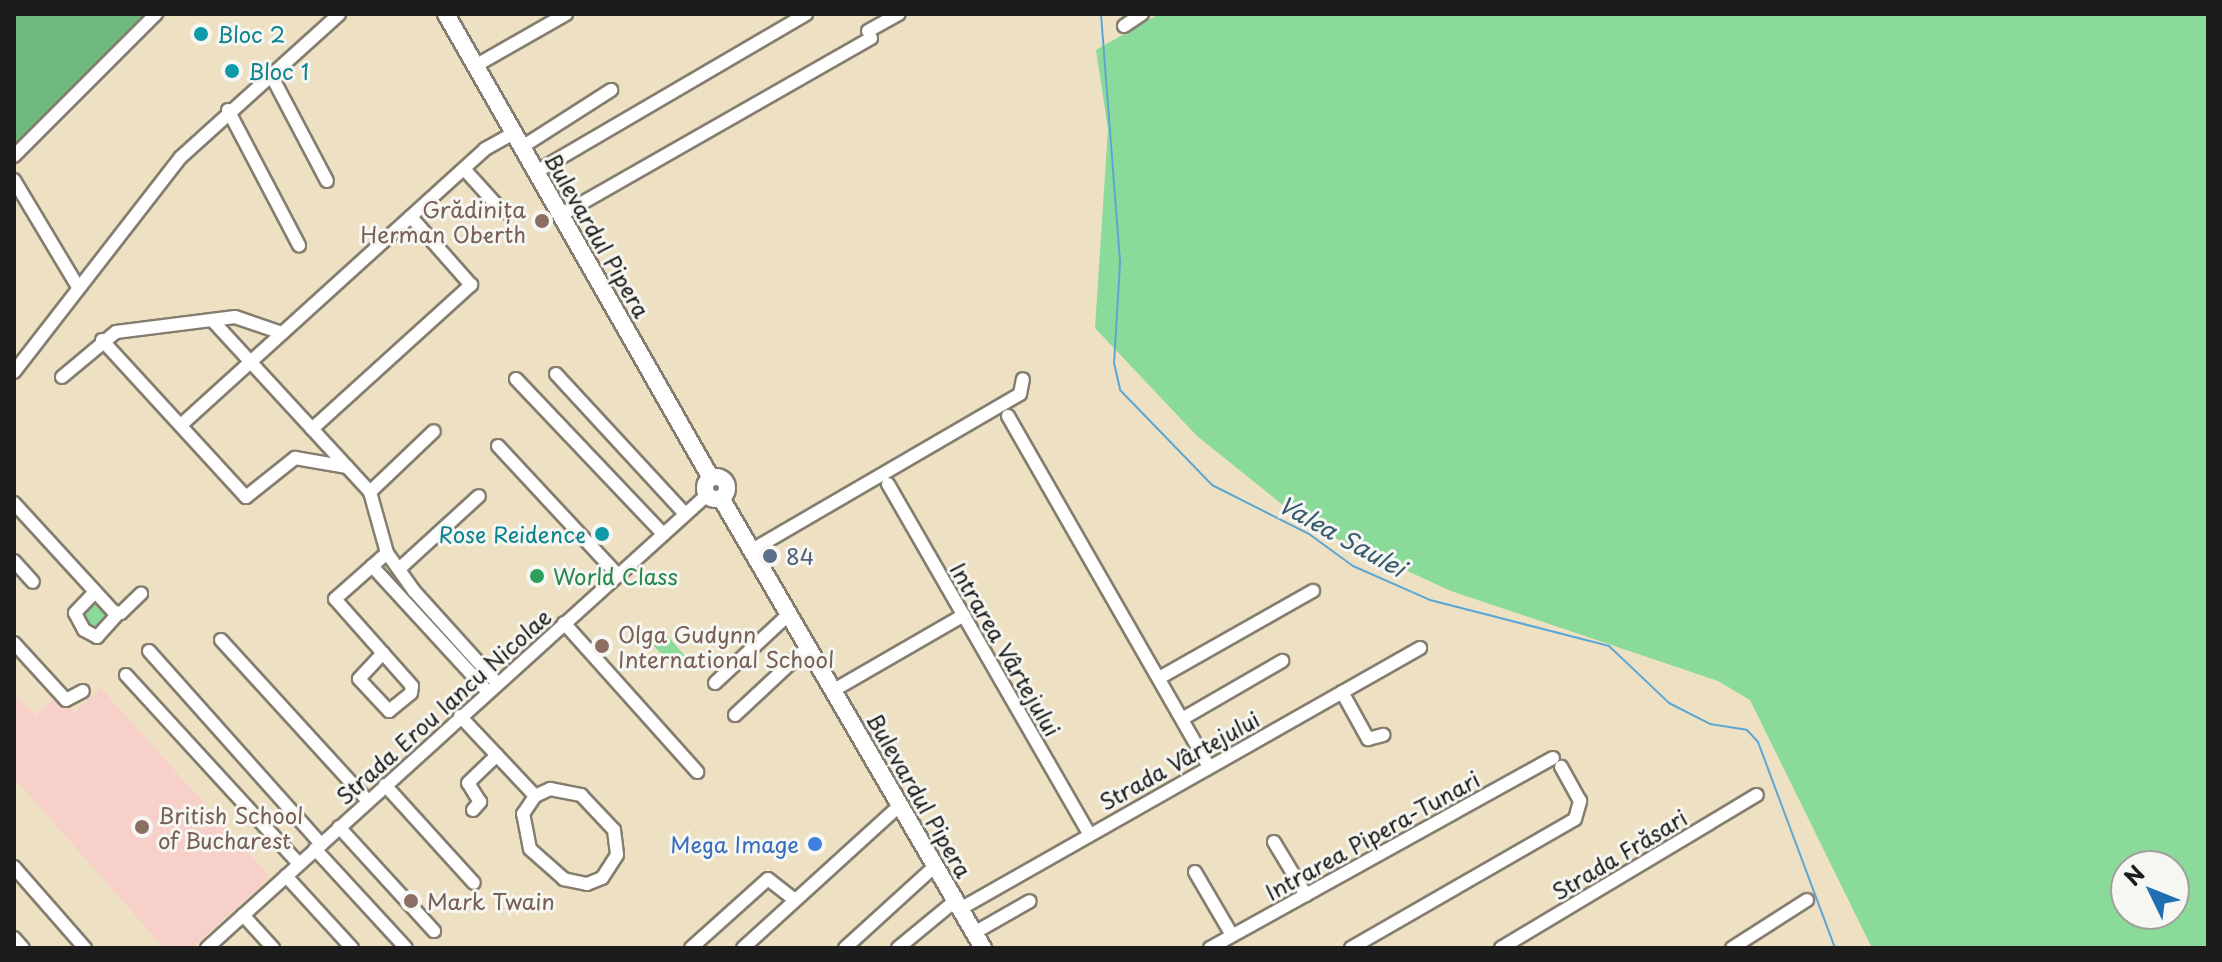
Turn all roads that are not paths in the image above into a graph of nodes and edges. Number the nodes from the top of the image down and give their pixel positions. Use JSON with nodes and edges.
{"nodes":[{"id":1,"x":156,"y":14,"type":"edge"},
{"id":2,"x":339,"y":14,"type":"edge"},
{"id":3,"x":446,"y":14,"type":"edge"},
{"id":4,"x":566,"y":14,"type":"edge"},
{"id":5,"x":806,"y":14,"type":"edge"},
{"id":6,"x":899,"y":14,"type":"edge"},
{"id":7,"x":1142,"y":14,"type":"edge"},
{"id":8,"x":1124,"y":26,"type":"dead end"},
{"id":9,"x":475,"y":66,"type":"junction"},
{"id":10,"x":270,"y":73,"type":"junction"},
{"id":11,"x":611,"y":90,"type":"dead end"},
{"id":12,"x":228,"y":110,"type":"junction"},
{"id":13,"x":512,"y":141,"type":"junction"},
{"id":14,"x":14,"y":156,"type":"edge"},
{"id":15,"x":468,"y":167,"type":"junction"},
{"id":16,"x":536,"y":172,"type":"junction"},
{"id":17,"x":14,"y":180,"type":"edge"},
{"id":18,"x":327,"y":181,"type":"dead end"},
{"id":19,"x":503,"y":212,"type":"dead end"},
{"id":20,"x":561,"y":215,"type":"junction"},
{"id":21,"x":411,"y":217,"type":"junction"},
{"id":22,"x":299,"y":245,"type":"dead end"},
{"id":23,"x":78,"y":287,"type":"junction"},
{"id":24,"x":212,"y":320,"type":"junction"},
{"id":25,"x":282,"y":333,"type":"junction"},
{"id":26,"x":102,"y":340,"type":"junction"},
{"id":27,"x":251,"y":361,"type":"junction"},
{"id":28,"x":16,"y":365,"type":"edge"},
{"id":29,"x":556,"y":374,"type":"dead end"},
{"id":30,"x":62,"y":377,"type":"dead end"},
{"id":31,"x":516,"y":379,"type":"dead end"},
{"id":32,"x":1023,"y":379,"type":"dead end"},
{"id":33,"x":1008,"y":416,"type":"dead end"},
{"id":34,"x":181,"y":425,"type":"junction"},
{"id":35,"x":312,"y":429,"type":"junction"},
{"id":36,"x":434,"y":431,"type":"dead end"},
{"id":37,"x":498,"y":446,"type":"dead end"},
{"id":38,"x":347,"y":467,"type":"junction"},
{"id":39,"x":888,"y":484,"type":"dead end"},
{"id":40,"x":713,"y":490,"type":"junction"},
{"id":41,"x":370,"y":492,"type":"junction"},
{"id":42,"x":479,"y":496,"type":"dead end"},
{"id":43,"x":14,"y":503,"type":"edge"},
{"id":44,"x":685,"y":514,"type":"junction"},
{"id":45,"x":663,"y":534,"type":"junction"},
{"id":46,"x":752,"y":550,"type":"junction"},
{"id":47,"x":387,"y":553,"type":"junction"},
{"id":48,"x":14,"y":561,"type":"edge"},
{"id":49,"x":372,"y":566,"type":"junction"},
{"id":50,"x":399,"y":569,"type":"junction"},
{"id":51,"x":618,"y":575,"type":"junction"},
{"id":52,"x":33,"y":582,"type":"dead end"},
{"id":53,"x":1313,"y":591,"type":"dead end"},
{"id":54,"x":95,"y":592,"type":"junction"},
{"id":55,"x":141,"y":594,"type":"dead end"},
{"id":56,"x":790,"y":613,"type":"junction"},
{"id":57,"x":118,"y":614,"type":"junction"},
{"id":58,"x":964,"y":615,"type":"junction"},
{"id":59,"x":564,"y":623,"type":"junction"},
{"id":60,"x":221,"y":640,"type":"dead end"},
{"id":61,"x":14,"y":643,"type":"edge"},
{"id":62,"x":809,"y":646,"type":"junction"},
{"id":63,"x":1420,"y":648,"type":"dead end"},
{"id":64,"x":149,"y":651,"type":"dead end"},
{"id":65,"x":383,"y":653,"type":"junction"},
{"id":66,"x":1282,"y":661,"type":"dead end"},
{"id":67,"x":126,"y":675,"type":"dead end"},
{"id":68,"x":1159,"y":678,"type":"junction"},
{"id":69,"x":715,"y":683,"type":"dead end"},
{"id":70,"x":492,"y":687,"type":"junction"},
{"id":71,"x":834,"y":690,"type":"junction"},
{"id":72,"x":83,"y":691,"type":"dead end"},
{"id":73,"x":1342,"y":692,"type":"junction"},
{"id":74,"x":735,"y":715,"type":"dead end"},
{"id":75,"x":460,"y":716,"type":"junction"},
{"id":76,"x":1182,"y":719,"type":"junction"},
{"id":77,"x":1383,"y":735,"type":"dead end"},
{"id":78,"x":497,"y":755,"type":"junction"},
{"id":79,"x":1209,"y":767,"type":"junction"},
{"id":80,"x":697,"y":772,"type":"dead end"},
{"id":81,"x":385,"y":785,"type":"junction"},
{"id":82,"x":1757,"y":795,"type":"dead end"},
{"id":83,"x":535,"y":796,"type":"junction"},
{"id":84,"x":368,"y":801,"type":"junction"},
{"id":85,"x":900,"y":805,"type":"junction"},
{"id":86,"x":473,"y":810,"type":"dead end"},
{"id":87,"x":339,"y":827,"type":"junction"},
{"id":88,"x":1089,"y":833,"type":"junction"},
{"id":89,"x":1274,"y":842,"type":"dead end"},
{"id":90,"x":318,"y":846,"type":"junction"},
{"id":91,"x":299,"y":864,"type":"junction"},
{"id":92,"x":935,"y":866,"type":"junction"},
{"id":93,"x":14,"y":867,"type":"edge"},
{"id":94,"x":1195,"y":872,"type":"dead end"},
{"id":95,"x":286,"y":876,"type":"junction"},
{"id":96,"x":474,"y":883,"type":"dead end"},
{"id":97,"x":1306,"y":895,"type":"junction"},
{"id":98,"x":795,"y":900,"type":"junction"},
{"id":99,"x":1807,"y":900,"type":"dead end"},
{"id":100,"x":1030,"y":901,"type":"dead end"},
{"id":101,"x":958,"y":905,"type":"junction"},
{"id":102,"x":243,"y":915,"type":"junction"},
{"id":103,"x":434,"y":931,"type":"dead end"},
{"id":104,"x":1232,"y":935,"type":"junction"},
{"id":105,"x":14,"y":938,"type":"edge"},
{"id":106,"x":978,"y":940,"type":"edge"},
{"id":107,"x":214,"y":946,"type":"edge"},
{"id":108,"x":23,"y":948,"type":"edge"},
{"id":109,"x":85,"y":948,"type":"edge"},
{"id":110,"x":273,"y":948,"type":"edge"},
{"id":111,"x":352,"y":948,"type":"edge"},
{"id":112,"x":406,"y":948,"type":"edge"},
{"id":113,"x":691,"y":948,"type":"edge"},
{"id":114,"x":743,"y":948,"type":"edge"},
{"id":115,"x":845,"y":948,"type":"edge"},
{"id":116,"x":898,"y":948,"type":"edge"},
{"id":117,"x":1210,"y":948,"type":"edge"},
{"id":118,"x":1351,"y":948,"type":"edge"},
{"id":119,"x":1501,"y":948,"type":"edge"},
{"id":120,"x":1732,"y":948,"type":"edge"}],
"edges":[{"from":1,"to":14,"type":"street"},
{"from":2,"to":10,"type":"street"},
{"from":3,"to":9,"type":"main road","name":"Bulevardul Pipera"},
{"from":4,"to":9,"type":"street"},
{"from":5,"to":16,"type":"street"},
{"from":6,"to":20,"type":"street"},
{"from":7,"to":8,"type":"street"},
{"from":9,"to":13,"type":"main road","name":"Bulevardul Pipera"},
{"from":10,"to":12,"type":"street"},
{"from":10,"to":18,"type":"street"},
{"from":11,"to":13,"type":"street"},
{"from":12,"to":22,"type":"street"},
{"from":12,"to":23,"type":"street"},
{"from":13,"to":15,"type":"street"},
{"from":13,"to":16,"type":"main road","name":"Bulevardul Pipera"},
{"from":15,"to":19,"type":"street"},
{"from":15,"to":21,"type":"street"},
{"from":16,"to":20,"type":"main road","name":"Bulevardul Pipera"},
{"from":17,"to":23,"type":"street"},
{"from":20,"to":40,"type":"main road","name":"Bulevardul Pipera"},
{"from":21,"to":25,"type":"street"},
{"from":21,"to":35,"type":"street"},
{"from":23,"to":28,"type":"street"},
{"from":24,"to":25,"type":"street"},
{"from":24,"to":26,"type":"street"},
{"from":24,"to":27,"type":"street"},
{"from":25,"to":27,"type":"street"},
{"from":26,"to":30,"type":"street"},
{"from":26,"to":34,"type":"street"},
{"from":27,"to":34,"type":"street"},
{"from":27,"to":35,"type":"street"},
{"from":29,"to":44,"type":"street"},
{"from":31,"to":45,"type":"street"},
{"from":32,"to":46,"type":"street"},
{"from":33,"to":68,"type":"street"},
{"from":34,"to":38,"type":"street"},
{"from":35,"to":38,"type":"street"},
{"from":36,"to":41,"type":"street"},
{"from":37,"to":51,"type":"street"},
{"from":38,"to":41,"type":"street"},
{"from":39,"to":58,"type":"street","name":"Intrarea Vârtejului"},
{"from":40,"to":44,"type":"street","name":"Strada Erou Iancu Nicolae"},
{"from":40,"to":46,"type":"main road","name":"Bulevardul Pipera"},
{"from":41,"to":47,"type":"street"},
{"from":42,"to":50,"type":"street"},
{"from":43,"to":54,"type":"street"},
{"from":44,"to":45,"type":"street","name":"Strada Erou Iancu Nicolae"},
{"from":45,"to":51,"type":"street","name":"Strada Erou Iancu Nicolae"},
{"from":46,"to":56,"type":"main road","name":"Bulevardul Pipera"},
{"from":47,"to":49,"type":"street"},
{"from":47,"to":50,"type":"street"},
{"from":48,"to":52,"type":"street"},
{"from":49,"to":65,"type":"street"},
{"from":49,"to":70,"type":"street"},
{"from":50,"to":70,"type":"street"},
{"from":51,"to":59,"type":"street","name":"Strada Erou Iancu Nicolae"},
{"from":53,"to":68,"type":"street"},
{"from":54,"to":57,"type":"street"},
{"from":54,"to":57,"type":"street"},
{"from":55,"to":57,"type":"street"},
{"from":56,"to":62,"type":"main road","name":"Bulevardul Pipera"},
{"from":56,"to":69,"type":"street"},
{"from":58,"to":71,"type":"street"},
{"from":58,"to":88,"type":"street","name":"Intrarea Vârtejului"},
{"from":59,"to":70,"type":"street","name":"Strada Erou Iancu Nicolae"},
{"from":59,"to":80,"type":"street"},
{"from":60,"to":84,"type":"street"},
{"from":61,"to":72,"type":"street"},
{"from":62,"to":71,"type":"main road","name":"Bulevardul Pipera"},
{"from":62,"to":74,"type":"street"},
{"from":63,"to":73,"type":"street","name":"Strada Vârtejului"},
{"from":64,"to":90,"type":"street"},
{"from":65,"to":65,"type":"street"},
{"from":66,"to":76,"type":"street"},
{"from":67,"to":91,"type":"street"},
{"from":68,"to":76,"type":"street"},
{"from":70,"to":75,"type":"street","name":"Strada Erou Iancu Nicolae"},
{"from":71,"to":85,"type":"main road","name":"Bulevardul Pipera"},
{"from":73,"to":77,"type":"street"},
{"from":73,"to":79,"type":"street","name":"Strada Vârtejului"},
{"from":75,"to":78,"type":"street"},
{"from":75,"to":81,"type":"street","name":"Strada Erou Iancu Nicolae"},
{"from":76,"to":79,"type":"street"},
{"from":78,"to":83,"type":"street"},
{"from":78,"to":86,"type":"street"},
{"from":79,"to":88,"type":"street","name":"Strada Vârtejului"},
{"from":81,"to":84,"type":"street","name":"Strada Erou Iancu Nicolae"},
{"from":81,"to":96,"type":"street"},
{"from":82,"to":119,"type":"street","name":"Strada Frăsari"},
{"from":83,"to":83,"type":"street"},
{"from":84,"to":87,"type":"street","name":"Strada Erou Iancu Nicolae"},
{"from":85,"to":92,"type":"main road","name":"Bulevardul Pipera"},
{"from":85,"to":98,"type":"street"},
{"from":87,"to":90,"type":"street","name":"Strada Erou Iancu Nicolae"},
{"from":87,"to":103,"type":"street"},
{"from":88,"to":101,"type":"street","name":"Strada Vârtejului"},
{"from":89,"to":97,"type":"street"},
{"from":90,"to":91,"type":"street","name":"Strada Erou Iancu Nicolae"},
{"from":90,"to":112,"type":"street"},
{"from":91,"to":95,"type":"street","name":"Strada Erou Iancu Nicolae"},
{"from":92,"to":101,"type":"main road","name":"Bulevardul Pipera"},
{"from":92,"to":115,"type":"street"},
{"from":93,"to":109,"type":"street"},
{"from":94,"to":104,"type":"street"},
{"from":95,"to":102,"type":"street","name":"Strada Erou Iancu Nicolae"},
{"from":95,"to":111,"type":"street"},
{"from":97,"to":104,"type":"street","name":"Intrarea Pipera-Tunari"},
{"from":97,"to":118,"type":"street","name":"Intrarea Pipera-Tunari"},
{"from":98,"to":113,"type":"street"},
{"from":98,"to":114,"type":"street"},
{"from":99,"to":120,"type":"street"},
{"from":100,"to":106,"type":"street"},
{"from":101,"to":106,"type":"main road","name":"Bulevardul Pipera"},
{"from":101,"to":116,"type":"street","name":"Strada Vârtejului"},
{"from":102,"to":107,"type":"street","name":"Strada Erou Iancu Nicolae"},
{"from":102,"to":110,"type":"street"},
{"from":104,"to":117,"type":"street","name":"Intrarea Pipera-Tunari"},
{"from":105,"to":108,"type":"street"}]}
